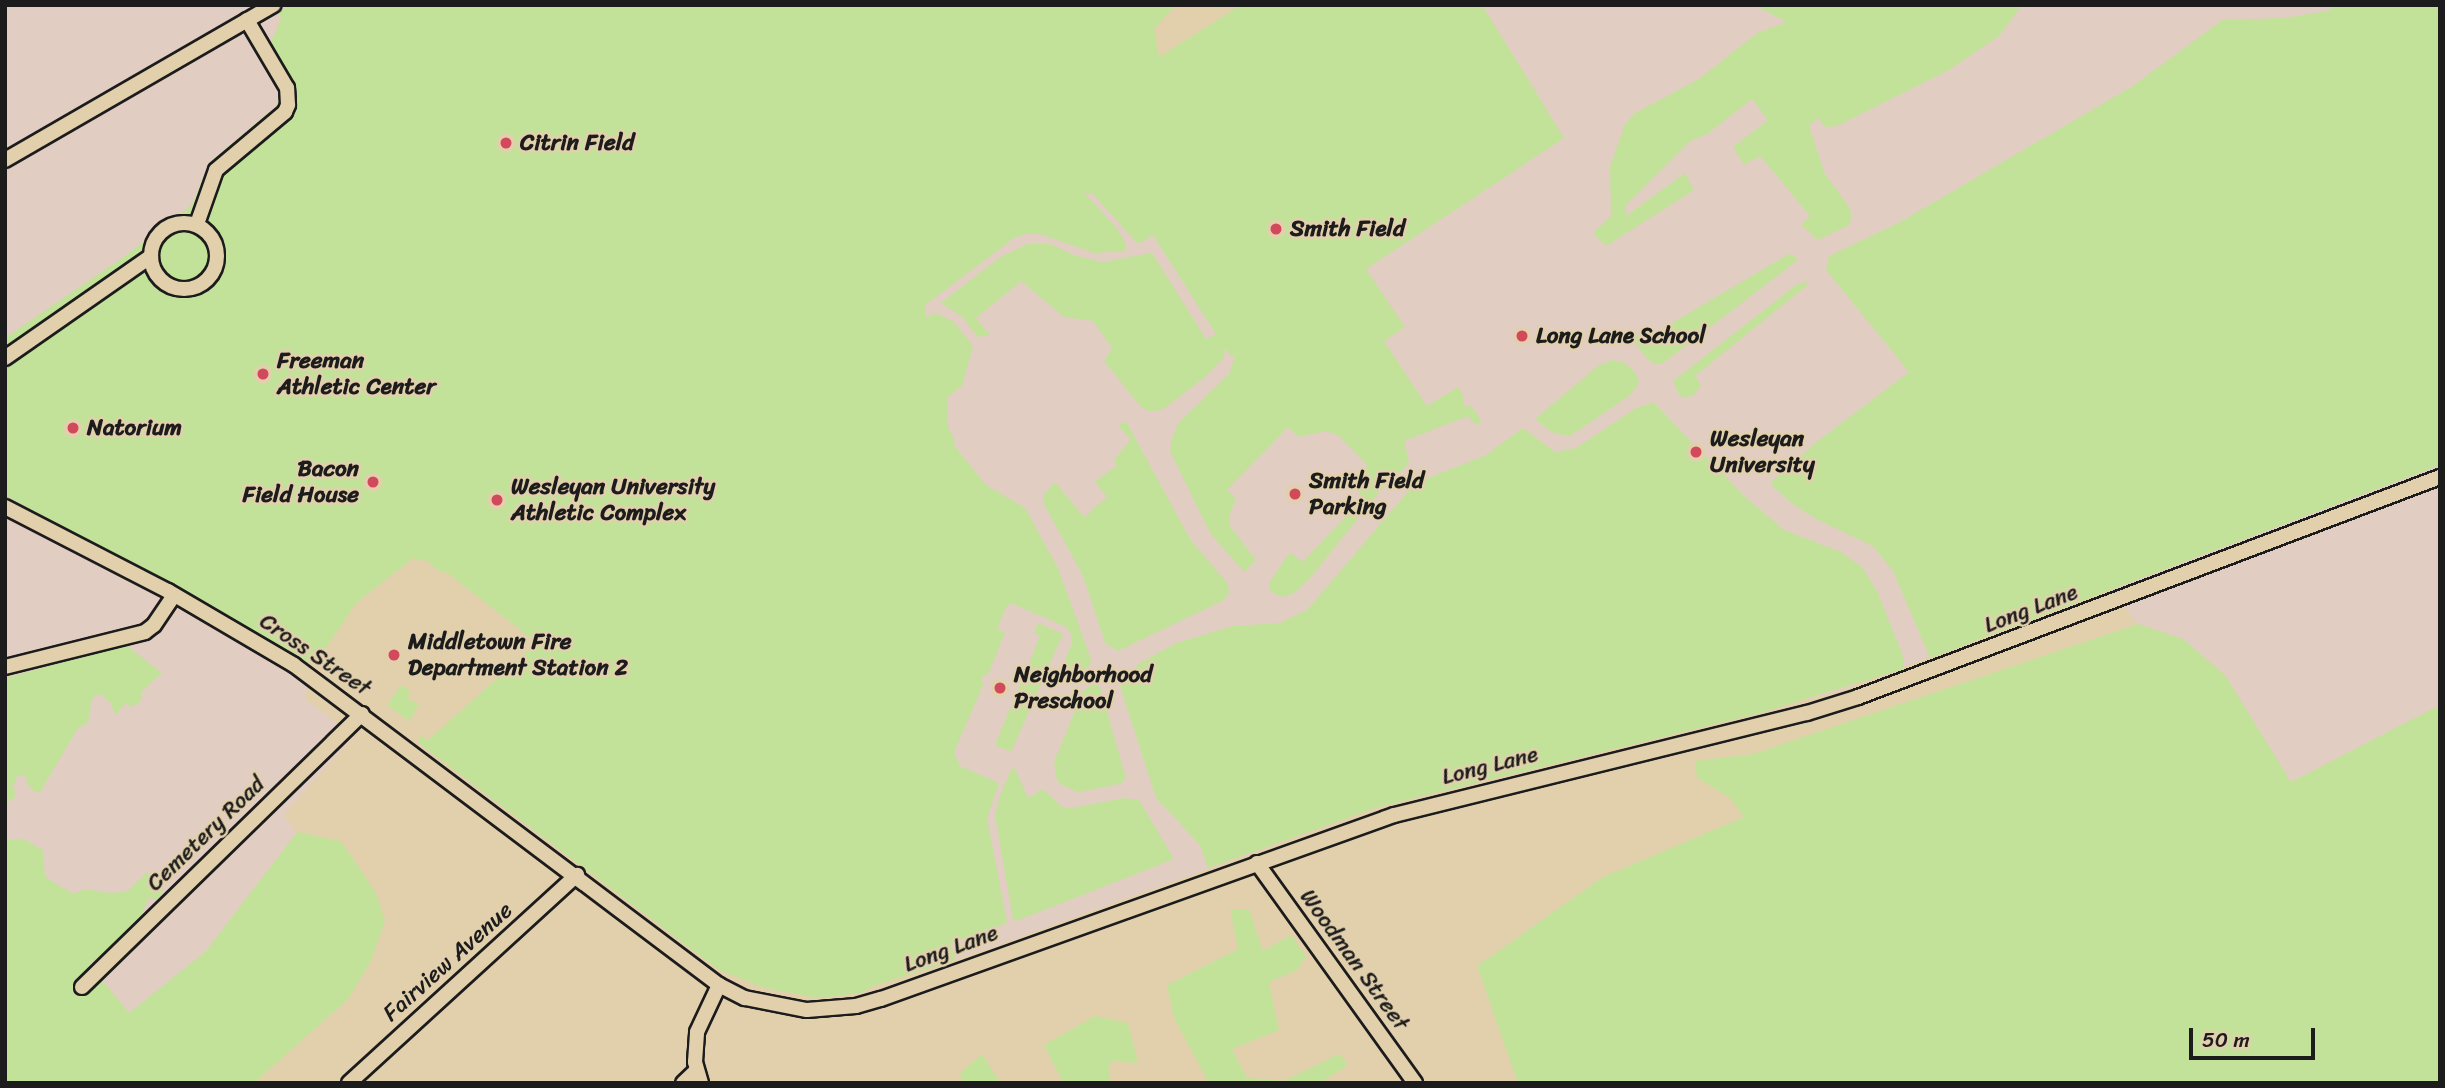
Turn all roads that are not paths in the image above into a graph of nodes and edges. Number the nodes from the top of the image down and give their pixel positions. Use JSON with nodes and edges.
{"nodes":[{"id":1,"x":272,"y":5,"type":"edge"},
{"id":2,"x":247,"y":20,"type":"junction"},
{"id":3,"x":5,"y":160,"type":"edge"},
{"id":4,"x":197,"y":224,"type":"junction"},
{"id":5,"x":151,"y":256,"type":"junction"},
{"id":6,"x":5,"y":358,"type":"edge"},
{"id":7,"x":2440,"y":477,"type":"edge"},
{"id":8,"x":5,"y":507,"type":"edge"},
{"id":9,"x":174,"y":595,"type":"junction"},
{"id":10,"x":5,"y":667,"type":"edge"},
{"id":11,"x":362,"y":714,"type":"junction"},
{"id":12,"x":1257,"y":863,"type":"junction"},
{"id":13,"x":578,"y":876,"type":"junction"},
{"id":14,"x":719,"y":985,"type":"junction"},
{"id":15,"x":82,"y":987,"type":"dead end"},
{"id":16,"x":699,"y":1077,"type":"edge"},
{"id":17,"x":349,"y":1083,"type":"edge"},
{"id":18,"x":683,"y":1083,"type":"edge"},
{"id":19,"x":1415,"y":1083,"type":"edge"}],
"edges":[{"from":1,"to":2,"type":"street"},
{"from":2,"to":3,"type":"street"},
{"from":2,"to":4,"type":"street"},
{"from":4,"to":5,"type":"street"},
{"from":4,"to":5,"type":"street"},
{"from":5,"to":6,"type":"street"},
{"from":7,"to":12,"type":"street","name":"Long Lane"},
{"from":8,"to":9,"type":"street","name":"Cross Street"},
{"from":9,"to":10,"type":"street"},
{"from":9,"to":11,"type":"street","name":"Cross Street"},
{"from":11,"to":13,"type":"street","name":"Cross Street"},
{"from":11,"to":15,"type":"street","name":"Cemetery Road"},
{"from":12,"to":14,"type":"street","name":"Long Lane"},
{"from":12,"to":19,"type":"street","name":"Woodman Street"},
{"from":13,"to":14,"type":"street","name":"Long Lane"},
{"from":13,"to":17,"type":"street","name":"Fairview Avenue"},
{"from":14,"to":16,"type":"street"},
{"from":16,"to":18,"type":"street"}]}
